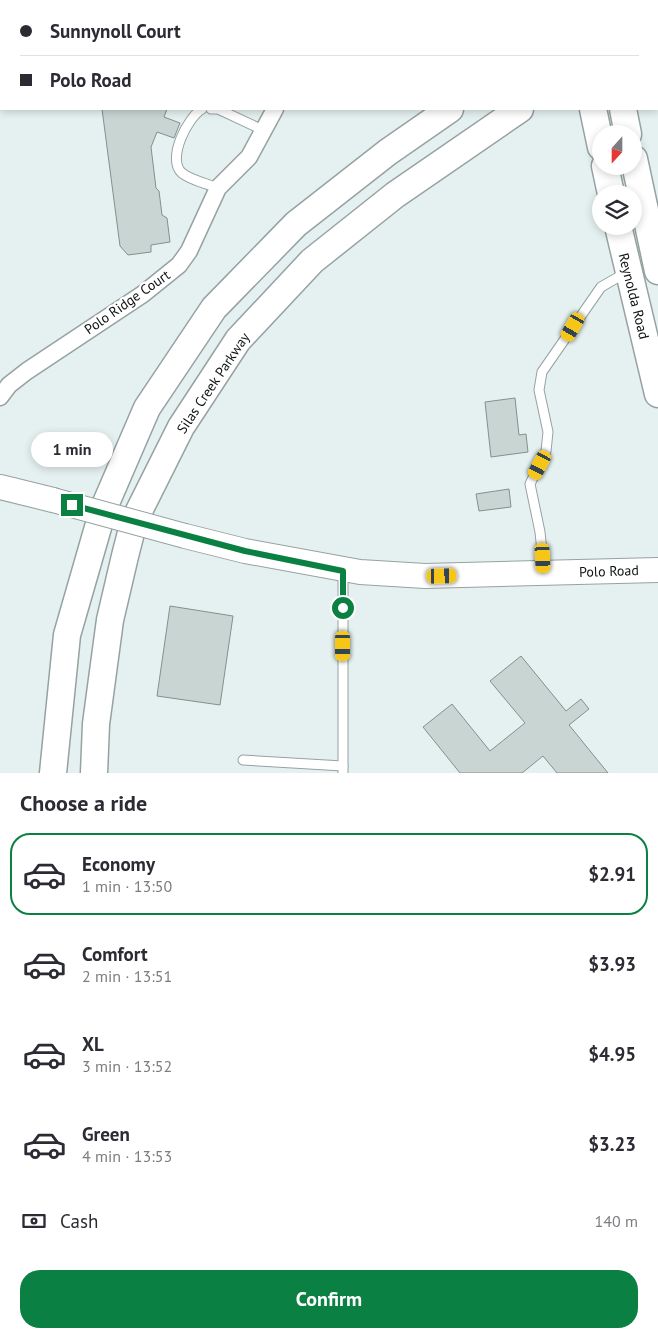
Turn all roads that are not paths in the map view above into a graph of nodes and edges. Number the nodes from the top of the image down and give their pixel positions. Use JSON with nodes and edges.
{"nodes":[{"id":1,"x":200,"y":110,"type":"edge"},
{"id":2,"x":218,"y":110,"type":"edge"},
{"id":3,"x":275,"y":110,"type":"edge"},
{"id":4,"x":449,"y":110,"type":"edge"},
{"id":5,"x":519,"y":110,"type":"edge"},
{"id":6,"x":593,"y":110,"type":"edge"},
{"id":7,"x":623,"y":110,"type":"edge"},
{"id":8,"x":596,"y":125,"type":"edge"},
{"id":9,"x":626,"y":125,"type":"edge"},
{"id":10,"x":265,"y":131,"type":"junction"},
{"id":11,"x":637,"y":175,"type":"edge"},
{"id":12,"x":218,"y":188,"type":"junction"},
{"id":13,"x":620,"y":235,"type":"edge"},
{"id":14,"x":658,"y":271,"type":"edge"},
{"id":15,"x":627,"y":272,"type":"junction"},
{"id":16,"x":658,"y":394,"type":"edge"},
{"id":17,"x":0,"y":397,"type":"edge"},
{"id":18,"x":0,"y":487,"type":"edge"},
{"id":19,"x":658,"y":570,"type":"edge"},
{"id":20,"x":343,"y":571,"type":"junction"},
{"id":21,"x":544,"y":573,"type":"junction"},
{"id":22,"x":242,"y":760,"type":"dead end"},
{"id":23,"x":343,"y":769,"type":"edge"},
{"id":24,"x":53,"y":773,"type":"edge"},
{"id":25,"x":94,"y":773,"type":"edge"}],
"edges":[{"from":1,"to":12,"type":"lane"},
{"from":2,"to":10,"type":"lane"},
{"from":3,"to":10,"type":"street","name":"Polo Ridge Court"},
{"from":4,"to":24,"type":"main road"},
{"from":5,"to":25,"type":"main road","name":"Silas Creek Parkway"},
{"from":6,"to":8,"type":"main road"},
{"from":7,"to":9,"type":"main road"},
{"from":10,"to":12,"type":"street","name":"Polo Ridge Court"},
{"from":11,"to":14,"type":"main road"},
{"from":12,"to":17,"type":"street","name":"Polo Ridge Court"},
{"from":13,"to":15,"type":"main road","name":"Reynolda Road"},
{"from":15,"to":16,"type":"main road","name":"Reynolda Road"},
{"from":15,"to":21,"type":"lane"},
{"from":18,"to":20,"type":"main road","name":"Polo Road","bridge":true},
{"from":19,"to":21,"type":"main road","name":"Polo Road"},
{"from":20,"to":21,"type":"main road","name":"Polo Road"},
{"from":20,"to":23,"type":"lane"},
{"from":22,"to":23,"type":"lane"}]}
